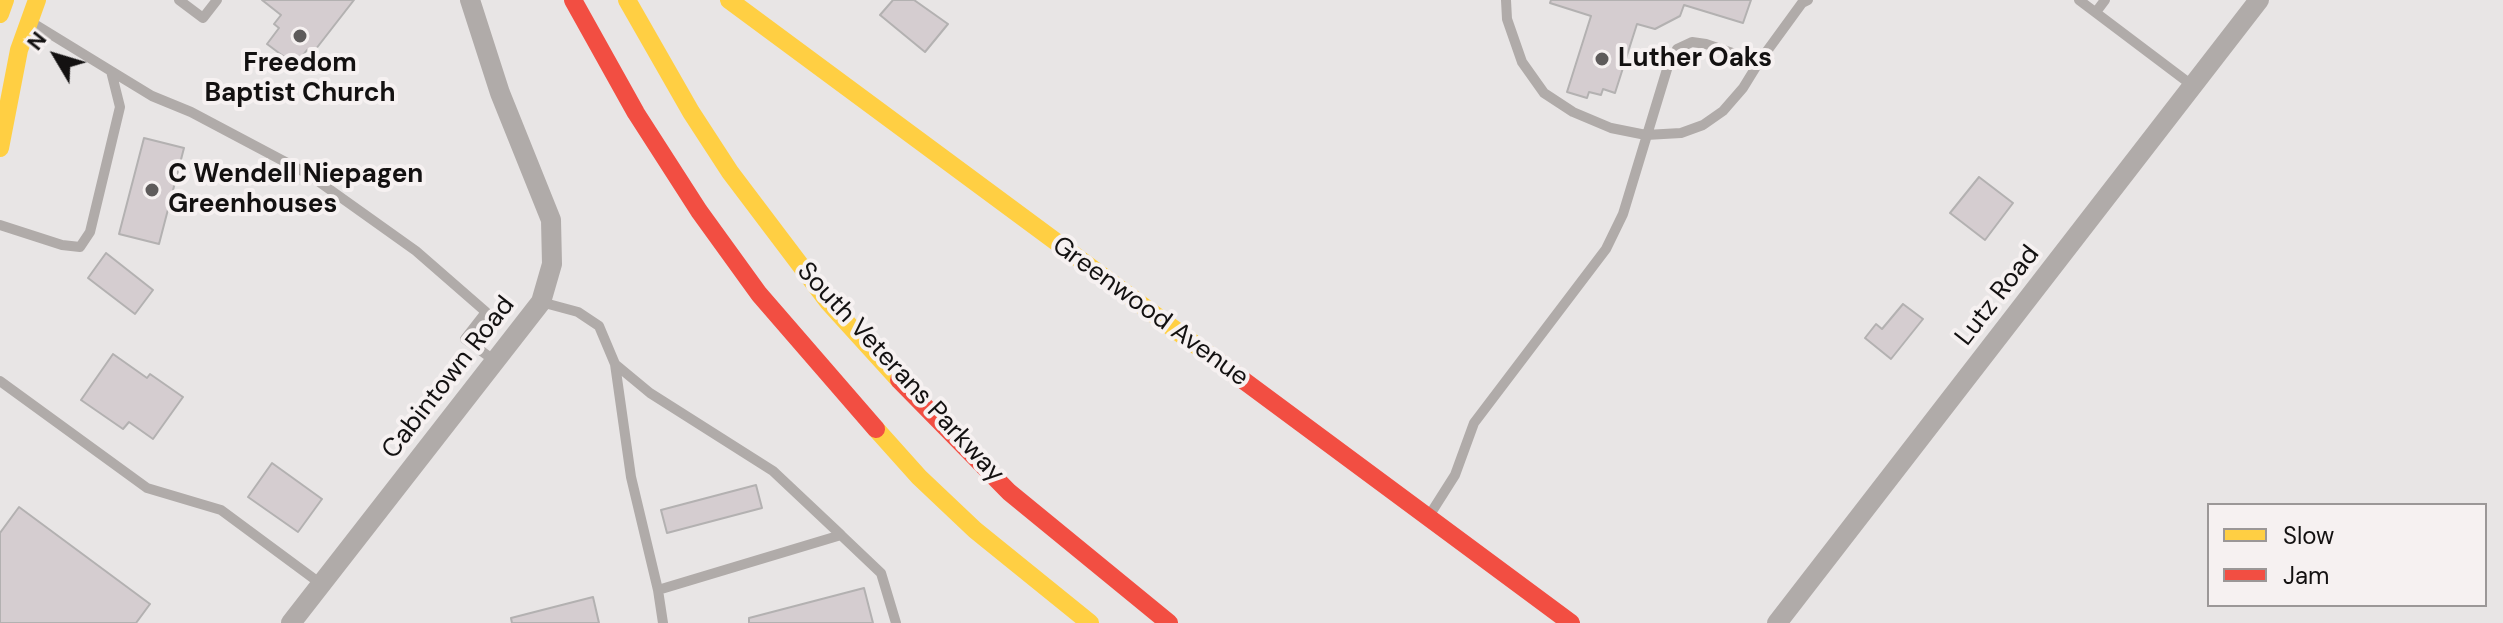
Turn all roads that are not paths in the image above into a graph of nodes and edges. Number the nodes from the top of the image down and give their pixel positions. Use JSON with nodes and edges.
{"nodes":[{"id":1,"x":37,"y":0,"type":"edge"},
{"id":2,"x":179,"y":0,"type":"edge"},
{"id":3,"x":217,"y":0,"type":"edge"},
{"id":4,"x":470,"y":0,"type":"edge"},
{"id":5,"x":573,"y":0,"type":"edge"},
{"id":6,"x":627,"y":0,"type":"edge"},
{"id":7,"x":729,"y":0,"type":"edge"},
{"id":8,"x":1506,"y":0,"type":"edge"},
{"id":9,"x":1808,"y":0,"type":"edge"},
{"id":10,"x":2079,"y":0,"type":"edge"},
{"id":11,"x":2105,"y":0,"type":"edge"},
{"id":12,"x":2259,"y":0,"type":"edge"},
{"id":13,"x":2,"y":7,"type":"edge"},
{"id":14,"x":2096,"y":12,"type":"junction"},
{"id":15,"x":29,"y":21,"type":"junction"},
{"id":16,"x":1759,"y":62,"type":"junction"},
{"id":17,"x":111,"y":71,"type":"junction"},
{"id":18,"x":2193,"y":86,"type":"junction"},
{"id":19,"x":1646,"y":135,"type":"junction"},
{"id":20,"x":0,"y":148,"type":"edge"},
{"id":21,"x":0,"y":225,"type":"edge"},
{"id":22,"x":541,"y":302,"type":"junction"},
{"id":23,"x":495,"y":361,"type":"junction"},
{"id":24,"x":615,"y":364,"type":"junction"},
{"id":25,"x":0,"y":381,"type":"edge"},
{"id":26,"x":1428,"y":517,"type":"junction"},
{"id":27,"x":975,"y":530,"type":"junction"},
{"id":28,"x":841,"y":535,"type":"junction"},
{"id":29,"x":321,"y":584,"type":"junction"},
{"id":30,"x":658,"y":590,"type":"junction"},
{"id":31,"x":291,"y":623,"type":"edge"},
{"id":32,"x":663,"y":623,"type":"edge"},
{"id":33,"x":896,"y":623,"type":"edge"},
{"id":34,"x":1066,"y":623,"type":"edge"},
{"id":35,"x":1090,"y":623,"type":"edge"},
{"id":36,"x":1169,"y":623,"type":"edge"},
{"id":37,"x":1571,"y":623,"type":"edge"},
{"id":38,"x":1777,"y":623,"type":"edge"}],
"edges":[{"from":1,"to":15,"type":"main road"},
{"from":2,"to":3,"type":"lane"},
{"from":4,"to":22,"type":"street","name":"Cabintown Road"},
{"from":5,"to":27,"type":"main road","name":"South Veterans Parkway"},
{"from":6,"to":36,"type":"main road","name":"South Veterans Parkway"},
{"from":7,"to":26,"type":"main road","name":"Greenwood Avenue"},
{"from":8,"to":19,"type":"lane"},
{"from":9,"to":16,"type":"lane"},
{"from":10,"to":14,"type":"lane"},
{"from":11,"to":14,"type":"lane"},
{"from":12,"to":18,"type":"street","name":"Lutz Road"},
{"from":13,"to":15,"type":"street"},
{"from":14,"to":18,"type":"lane"},
{"from":15,"to":17,"type":"lane"},
{"from":15,"to":20,"type":"main road"},
{"from":16,"to":19,"type":"lane"},
{"from":16,"to":19,"type":"lane"},
{"from":17,"to":21,"type":"lane"},
{"from":17,"to":23,"type":"lane"},
{"from":18,"to":38,"type":"street","name":"Lutz Road"},
{"from":19,"to":26,"type":"lane"},
{"from":22,"to":23,"type":"street","name":"Cabintown Road"},
{"from":22,"to":24,"type":"lane"},
{"from":23,"to":29,"type":"street","name":"Cabintown Road"},
{"from":24,"to":28,"type":"lane"},
{"from":24,"to":30,"type":"lane"},
{"from":25,"to":29,"type":"lane"},
{"from":26,"to":37,"type":"main road","name":"Greenwood Avenue"},
{"from":27,"to":34,"type":"main road"},
{"from":27,"to":35,"type":"main road","name":"South Veterans Parkway"},
{"from":28,"to":30,"type":"lane"},
{"from":28,"to":33,"type":"lane"},
{"from":29,"to":31,"type":"street","name":"Cabintown Road"},
{"from":30,"to":32,"type":"lane"}]}
